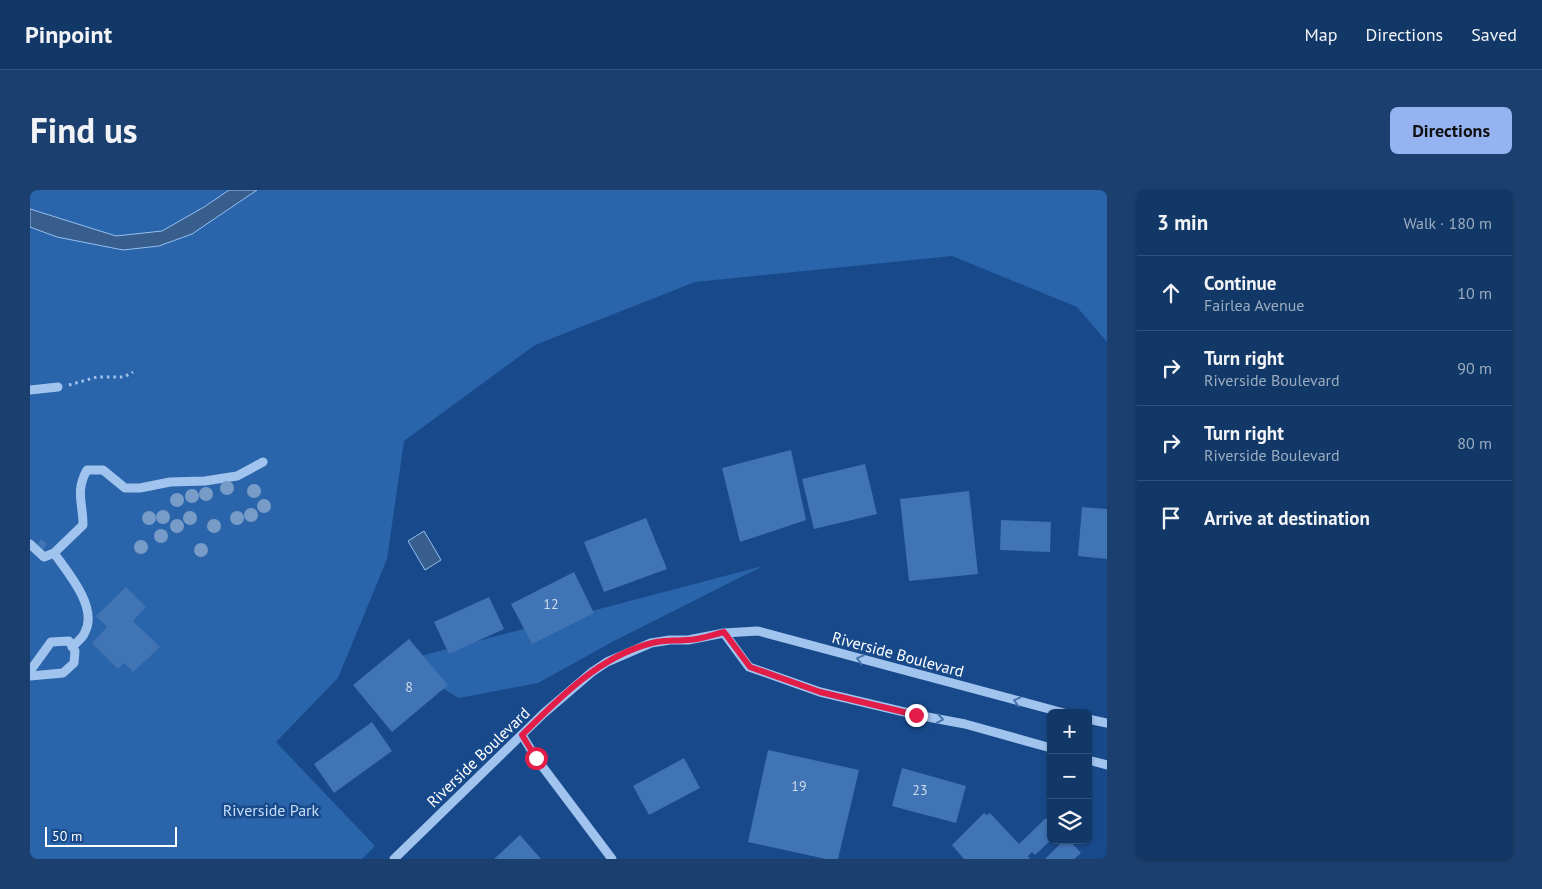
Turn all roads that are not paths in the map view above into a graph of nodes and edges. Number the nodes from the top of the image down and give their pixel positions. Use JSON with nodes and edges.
{"nodes":[{"id":1,"x":58,"y":387,"type":"road end"},
{"id":2,"x":30,"y":390,"type":"edge"},
{"id":3,"x":263,"y":462,"type":"dead end"},
{"id":4,"x":30,"y":544,"type":"edge"},
{"id":5,"x":54,"y":553,"type":"junction"},
{"id":6,"x":724,"y":632,"type":"junction"},
{"id":7,"x":72,"y":647,"type":"junction"},
{"id":8,"x":30,"y":671,"type":"edge"},
{"id":9,"x":30,"y":676,"type":"edge"},
{"id":10,"x":1049,"y":709,"type":"edge"},
{"id":11,"x":1092,"y":720,"type":"edge"},
{"id":12,"x":1107,"y":723,"type":"edge"},
{"id":13,"x":522,"y":735,"type":"junction"},
{"id":14,"x":1047,"y":747,"type":"edge"},
{"id":15,"x":1092,"y":761,"type":"edge"},
{"id":16,"x":1107,"y":765,"type":"edge"},
{"id":17,"x":394,"y":859,"type":"edge"},
{"id":18,"x":612,"y":859,"type":"edge"}],
"edges":[{"from":1,"to":2,"type":"street"},
{"from":3,"to":5,"type":"street"},
{"from":4,"to":5,"type":"street"},
{"from":5,"to":7,"type":"street"},
{"from":10,"to":6,"type":"street","name":"Riverside Boulevard","one_way":true},
{"from":6,"to":13,"type":"street","name":"Riverside Boulevard"},
{"from":6,"to":14,"type":"street","one_way":true},
{"from":7,"to":8,"type":"street"},
{"from":7,"to":9,"type":"street"},
{"from":11,"to":12,"type":"street"},
{"from":13,"to":17,"type":"street","name":"Riverside Boulevard"},
{"from":13,"to":18,"type":"street"},
{"from":15,"to":16,"type":"street"}]}
